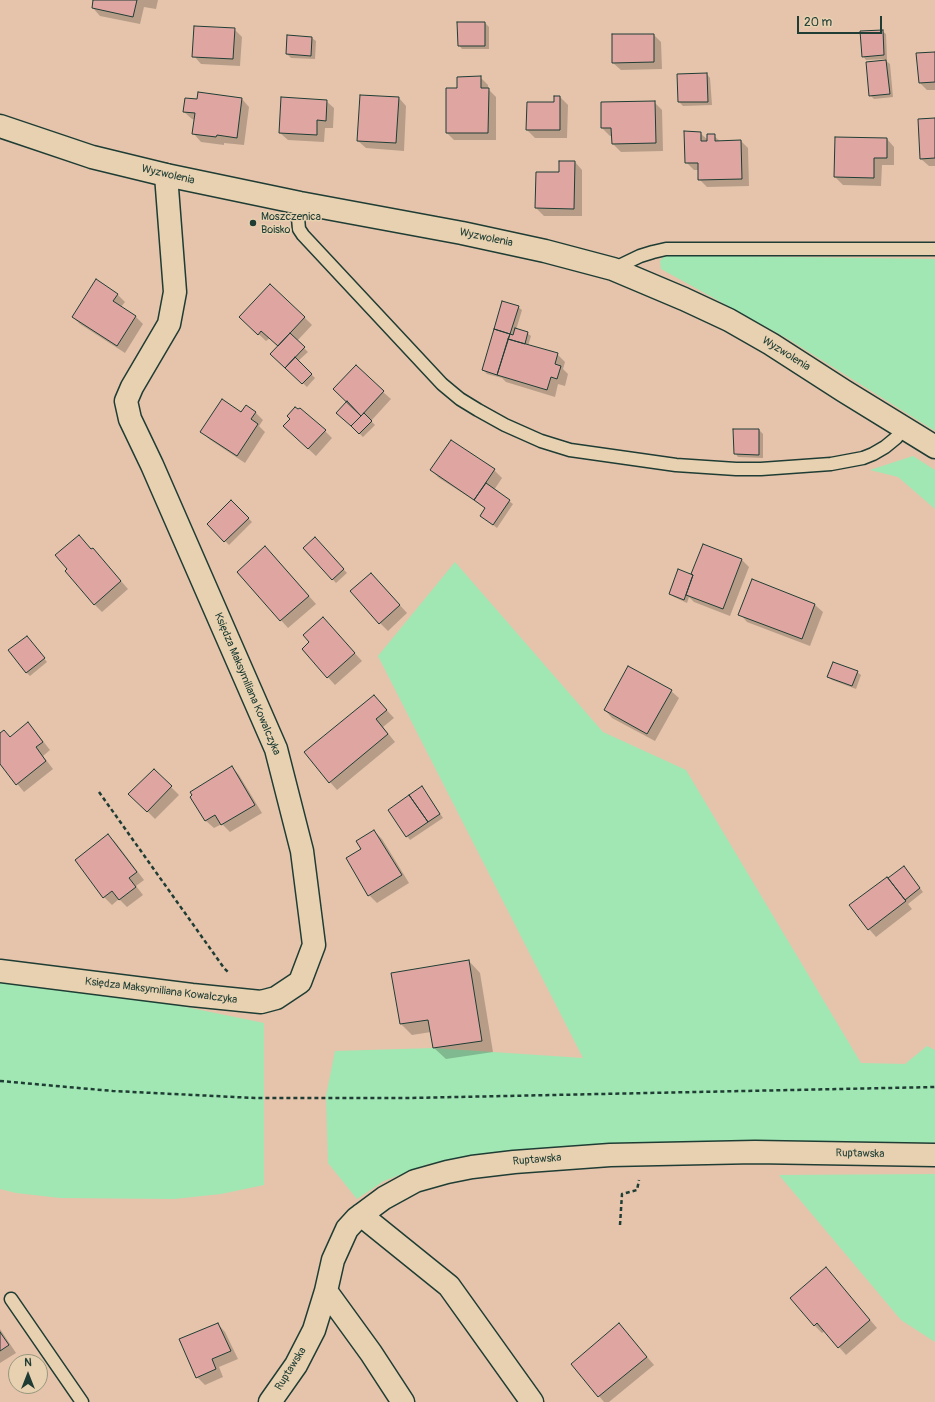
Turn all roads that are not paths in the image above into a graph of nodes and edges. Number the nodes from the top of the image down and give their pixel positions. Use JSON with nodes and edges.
{"nodes":[{"id":1,"x":0,"y":126,"type":"edge"},
{"id":2,"x":166,"y":176,"type":"junction"},
{"id":3,"x":300,"y":203,"type":"junction"},
{"id":4,"x":935,"y":249,"type":"edge"},
{"id":5,"x":613,"y":269,"type":"junction"},
{"id":6,"x":904,"y":428,"type":"junction"},
{"id":7,"x":935,"y":447,"type":"edge"},
{"id":8,"x":0,"y":971,"type":"edge"},
{"id":9,"x":935,"y":1155,"type":"edge"},
{"id":10,"x":360,"y":1215,"type":"junction"},
{"id":11,"x":326,"y":1291,"type":"junction"},
{"id":12,"x":11,"y":1299,"type":"dead end"},
{"id":13,"x":82,"y":1402,"type":"edge"},
{"id":14,"x":270,"y":1402,"type":"edge"},
{"id":15,"x":403,"y":1402,"type":"edge"},
{"id":16,"x":532,"y":1402,"type":"edge"}],
"edges":[{"from":1,"to":2,"type":"street","name":"Wyzwolenia"},
{"from":2,"to":3,"type":"street","name":"Wyzwolenia"},
{"from":2,"to":8,"type":"street","name":"Księdza Maksymiliana Kowalczyka"},
{"from":3,"to":5,"type":"street","name":"Wyzwolenia"},
{"from":3,"to":6,"type":"lane"},
{"from":4,"to":5,"type":"lane"},
{"from":5,"to":6,"type":"street","name":"Wyzwolenia"},
{"from":6,"to":7,"type":"street","name":"Wyzwolenia"},
{"from":9,"to":10,"type":"street","name":"Ruptawska"},
{"from":10,"to":11,"type":"street","name":"Ruptawska"},
{"from":10,"to":16,"type":"street"},
{"from":11,"to":14,"type":"street","name":"Ruptawska"},
{"from":11,"to":15,"type":"street"},
{"from":12,"to":13,"type":"lane"}]}
